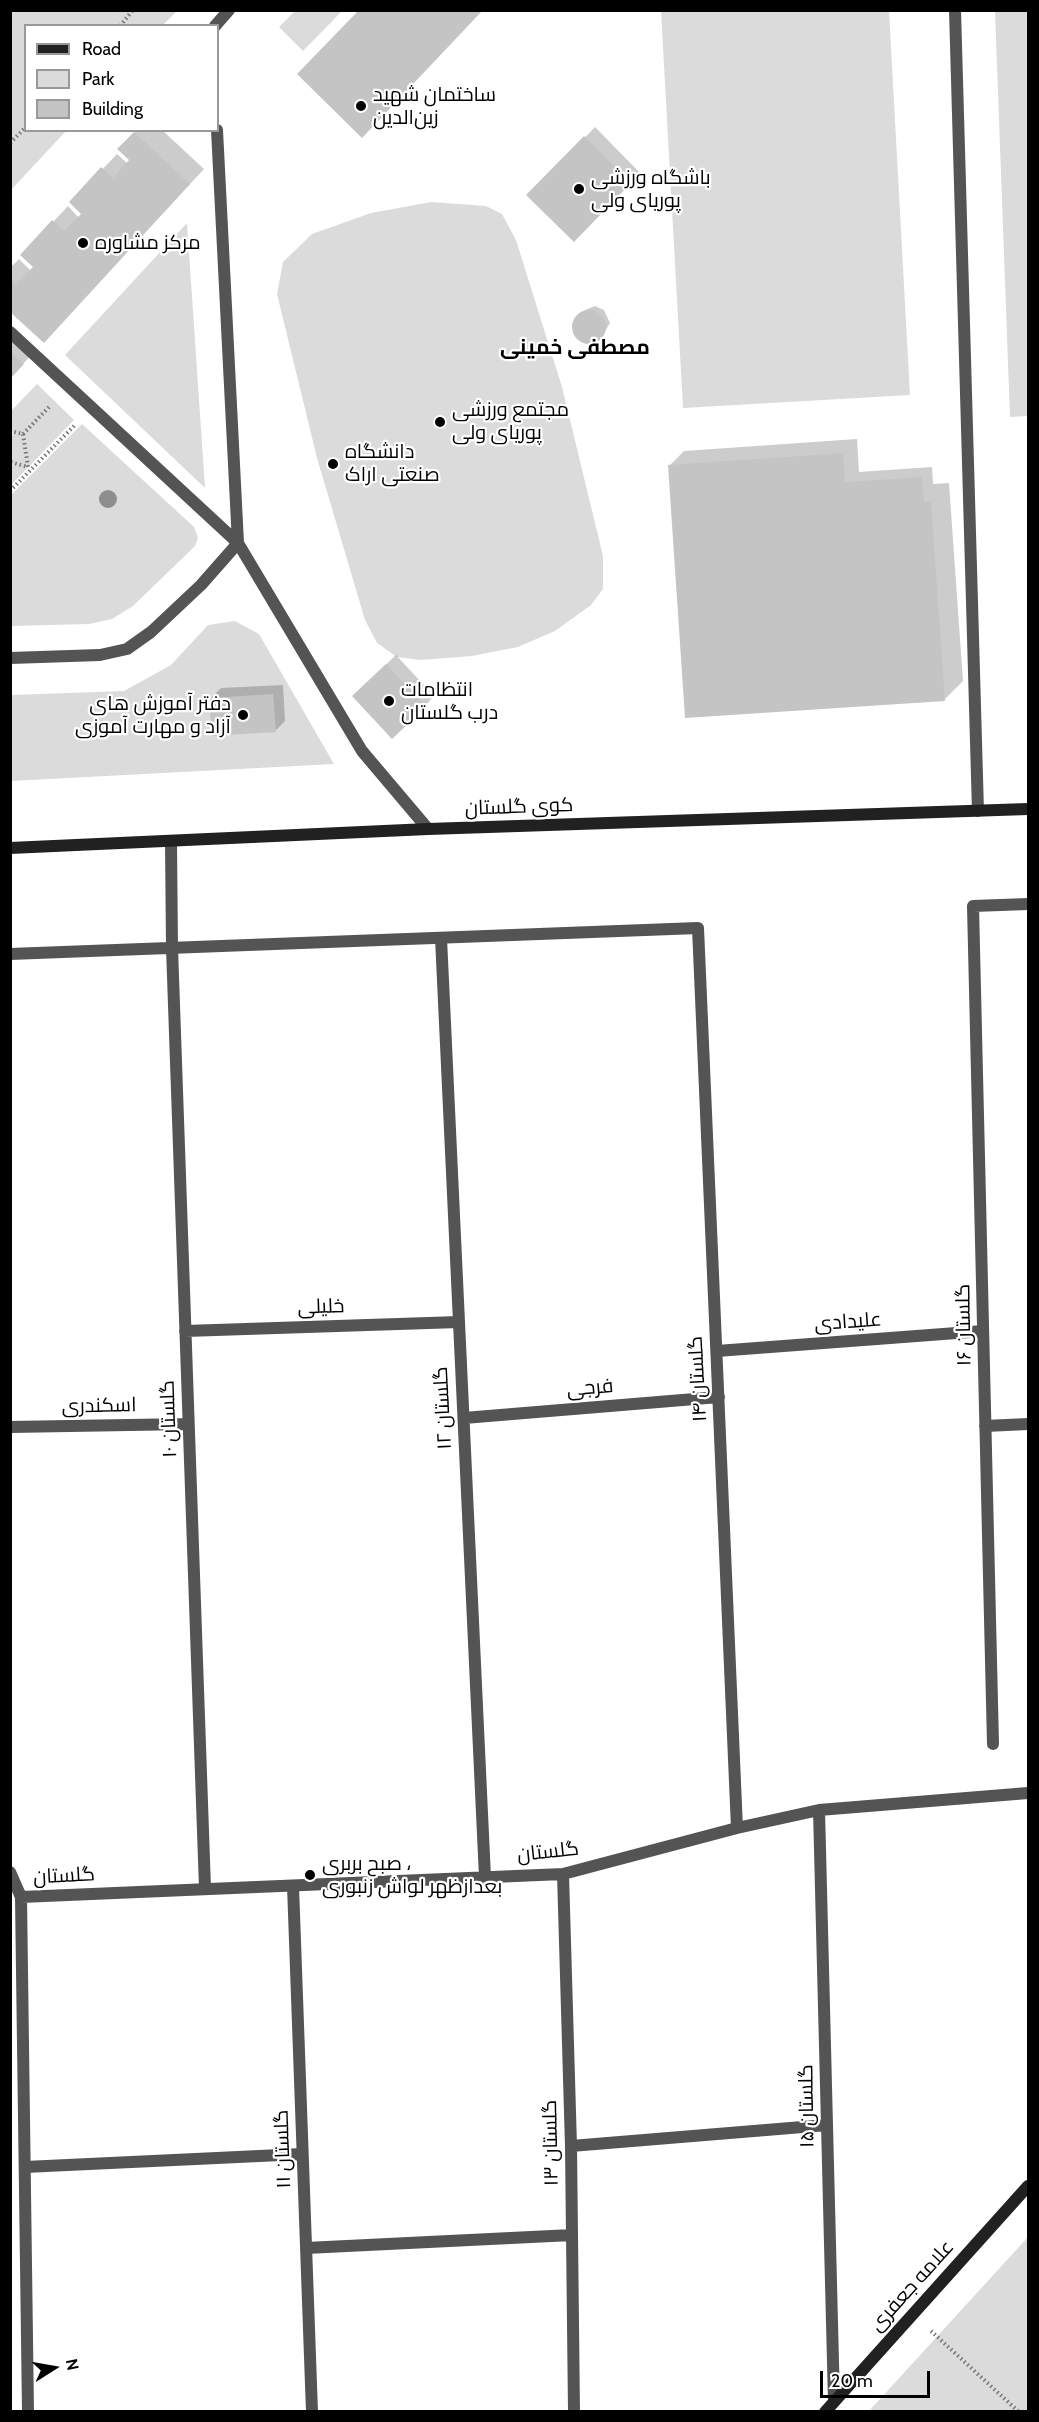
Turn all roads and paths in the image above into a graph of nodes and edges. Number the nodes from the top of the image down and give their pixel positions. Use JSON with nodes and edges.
{"nodes":[{"id":1,"x":134,"y":10,"type":"edge"},
{"id":2,"x":229,"y":10,"type":"edge"},
{"id":3,"x":955,"y":10,"type":"edge"},
{"id":4,"x":122,"y":24,"type":"edge"},
{"id":5,"x":217,"y":24,"type":"edge"},
{"id":6,"x":24,"y":129,"type":"edge"},
{"id":7,"x":217,"y":132,"type":"edge"},
{"id":8,"x":10,"y":143,"type":"edge"},
{"id":9,"x":10,"y":332,"type":"edge"},
{"id":10,"x":70,"y":387,"type":"junction"},
{"id":11,"x":92,"y":408,"type":"junction"},
{"id":12,"x":10,"y":430,"type":"edge"},
{"id":13,"x":22,"y":434,"type":"junction"},
{"id":14,"x":10,"y":462,"type":"edge"},
{"id":15,"x":10,"y":491,"type":"edge"},
{"id":16,"x":238,"y":543,"type":"junction"},
{"id":17,"x":10,"y":658,"type":"edge"},
{"id":18,"x":1029,"y":809,"type":"edge"},
{"id":19,"x":978,"y":811,"type":"junction"},
{"id":20,"x":428,"y":830,"type":"junction"},
{"id":21,"x":171,"y":842,"type":"junction"},
{"id":22,"x":10,"y":848,"type":"edge"},
{"id":23,"x":1029,"y":904,"type":"edge"},
{"id":24,"x":441,"y":938,"type":"junction"},
{"id":25,"x":172,"y":948,"type":"junction"},
{"id":26,"x":10,"y":954,"type":"edge"},
{"id":27,"x":459,"y":1322,"type":"junction"},
{"id":28,"x":185,"y":1330,"type":"junction"},
{"id":29,"x":983,"y":1330,"type":"junction"},
{"id":30,"x":717,"y":1352,"type":"junction"},
{"id":31,"x":719,"y":1398,"type":"junction"},
{"id":32,"x":464,"y":1418,"type":"junction"},
{"id":33,"x":188,"y":1424,"type":"junction"},
{"id":34,"x":1029,"y":1424,"type":"edge"},
{"id":35,"x":985,"y":1426,"type":"junction"},
{"id":36,"x":10,"y":1427,"type":"edge"},
{"id":37,"x":993,"y":1744,"type":"dead end"},
{"id":38,"x":1029,"y":1793,"type":"edge"},
{"id":39,"x":819,"y":1810,"type":"junction"},
{"id":40,"x":737,"y":1828,"type":"junction"},
{"id":41,"x":10,"y":1872,"type":"edge"},
{"id":42,"x":563,"y":1874,"type":"junction"},
{"id":43,"x":485,"y":1877,"type":"junction"},
{"id":44,"x":293,"y":1886,"type":"junction"},
{"id":45,"x":205,"y":1888,"type":"junction"},
{"id":46,"x":21,"y":1897,"type":"junction"},
{"id":47,"x":827,"y":2125,"type":"junction"},
{"id":48,"x":571,"y":2146,"type":"junction"},
{"id":49,"x":302,"y":2154,"type":"junction"},
{"id":50,"x":25,"y":2167,"type":"junction"},
{"id":51,"x":1029,"y":2186,"type":"edge"},
{"id":52,"x":572,"y":2235,"type":"junction"},
{"id":53,"x":306,"y":2248,"type":"junction"},
{"id":54,"x":912,"y":2314,"type":"junction"},
{"id":55,"x":834,"y":2401,"type":"junction"},
{"id":56,"x":28,"y":2412,"type":"edge"},
{"id":57,"x":312,"y":2412,"type":"edge"},
{"id":58,"x":574,"y":2412,"type":"edge"},
{"id":59,"x":825,"y":2412,"type":"edge"},
{"id":60,"x":1019,"y":2412,"type":"edge"}],
"edges":[{"from":1,"to":4,"type":"path"},
{"from":2,"to":5,"type":"street"},
{"from":3,"to":19,"type":"street"},
{"from":6,"to":8,"type":"path"},
{"from":7,"to":16,"type":"street"},
{"from":9,"to":10,"type":"street"},
{"from":10,"to":11,"type":"street"},
{"from":10,"to":13,"type":"path"},
{"from":11,"to":15,"type":"path"},
{"from":11,"to":16,"type":"street"},
{"from":12,"to":13,"type":"path"},
{"from":13,"to":14,"type":"path"},
{"from":16,"to":17,"type":"street"},
{"from":16,"to":20,"type":"street"},
{"from":18,"to":19,"type":"street","name":"کوی گلستان"},
{"from":19,"to":20,"type":"street","name":"کوی گلستان"},
{"from":20,"to":21,"type":"street","name":"کوی گلستان"},
{"from":21,"to":22,"type":"street","name":"کوی گلستان"},
{"from":21,"to":25,"type":"street","name":"گلستان ۱۰"},
{"from":23,"to":29,"type":"street","name":"گلستان ۱۶"},
{"from":24,"to":25,"type":"street"},
{"from":24,"to":27,"type":"street","name":"گلستان ۱۲"},
{"from":24,"to":30,"type":"street","name":"گلستان ۱۴"},
{"from":25,"to":26,"type":"street"},
{"from":25,"to":28,"type":"street","name":"گلستان ۱۰"},
{"from":27,"to":28,"type":"street","name":"خلیلی"},
{"from":27,"to":32,"type":"street","name":"گلستان ۱۲"},
{"from":28,"to":33,"type":"street","name":"گلستان ۱۰"},
{"from":29,"to":30,"type":"street","name":"علیدادی"},
{"from":29,"to":35,"type":"street","name":"گلستان ۱۶"},
{"from":30,"to":31,"type":"street","name":"گلستان ۱۴"},
{"from":31,"to":32,"type":"street","name":"فرجی"},
{"from":31,"to":40,"type":"street","name":"گلستان ۱۴"},
{"from":32,"to":43,"type":"street","name":"گلستان ۱۲"},
{"from":33,"to":36,"type":"street","name":"اسکندری"},
{"from":33,"to":45,"type":"street","name":"گلستان ۱۰"},
{"from":34,"to":35,"type":"street"},
{"from":35,"to":37,"type":"street","name":"گلستان ۱۶"},
{"from":38,"to":39,"type":"street","name":"گلستان"},
{"from":39,"to":40,"type":"street","name":"گلستان"},
{"from":39,"to":47,"type":"street","name":"گلستان ۱۵"},
{"from":40,"to":42,"type":"street","name":"گلستان"},
{"from":41,"to":46,"type":"street","name":"گلستان"},
{"from":42,"to":43,"type":"street","name":"گلستان"},
{"from":42,"to":48,"type":"street","name":"گلستان ۱۳"},
{"from":43,"to":44,"type":"street","name":"گلستان"},
{"from":44,"to":45,"type":"street","name":"گلستان"},
{"from":44,"to":49,"type":"street","name":"گلستان ۱۱"},
{"from":45,"to":46,"type":"street","name":"گلستان"},
{"from":46,"to":50,"type":"street"},
{"from":47,"to":48,"type":"street"},
{"from":47,"to":55,"type":"street","name":"گلستان ۱۵"},
{"from":48,"to":52,"type":"street","name":"گلستان ۱۳"},
{"from":49,"to":50,"type":"street"},
{"from":49,"to":53,"type":"street","name":"گلستان ۱۱"},
{"from":50,"to":56,"type":"street"},
{"from":51,"to":54,"type":"street","name":"علامه جعفری"},
{"from":52,"to":53,"type":"street"},
{"from":52,"to":58,"type":"street","name":"گلستان ۱۳"},
{"from":53,"to":57,"type":"street","name":"گلستان ۱۱"},
{"from":54,"to":55,"type":"street","name":"علامه جعفری"},
{"from":54,"to":60,"type":"path"},
{"from":55,"to":59,"type":"street","name":"علامه جعفری"}]}
